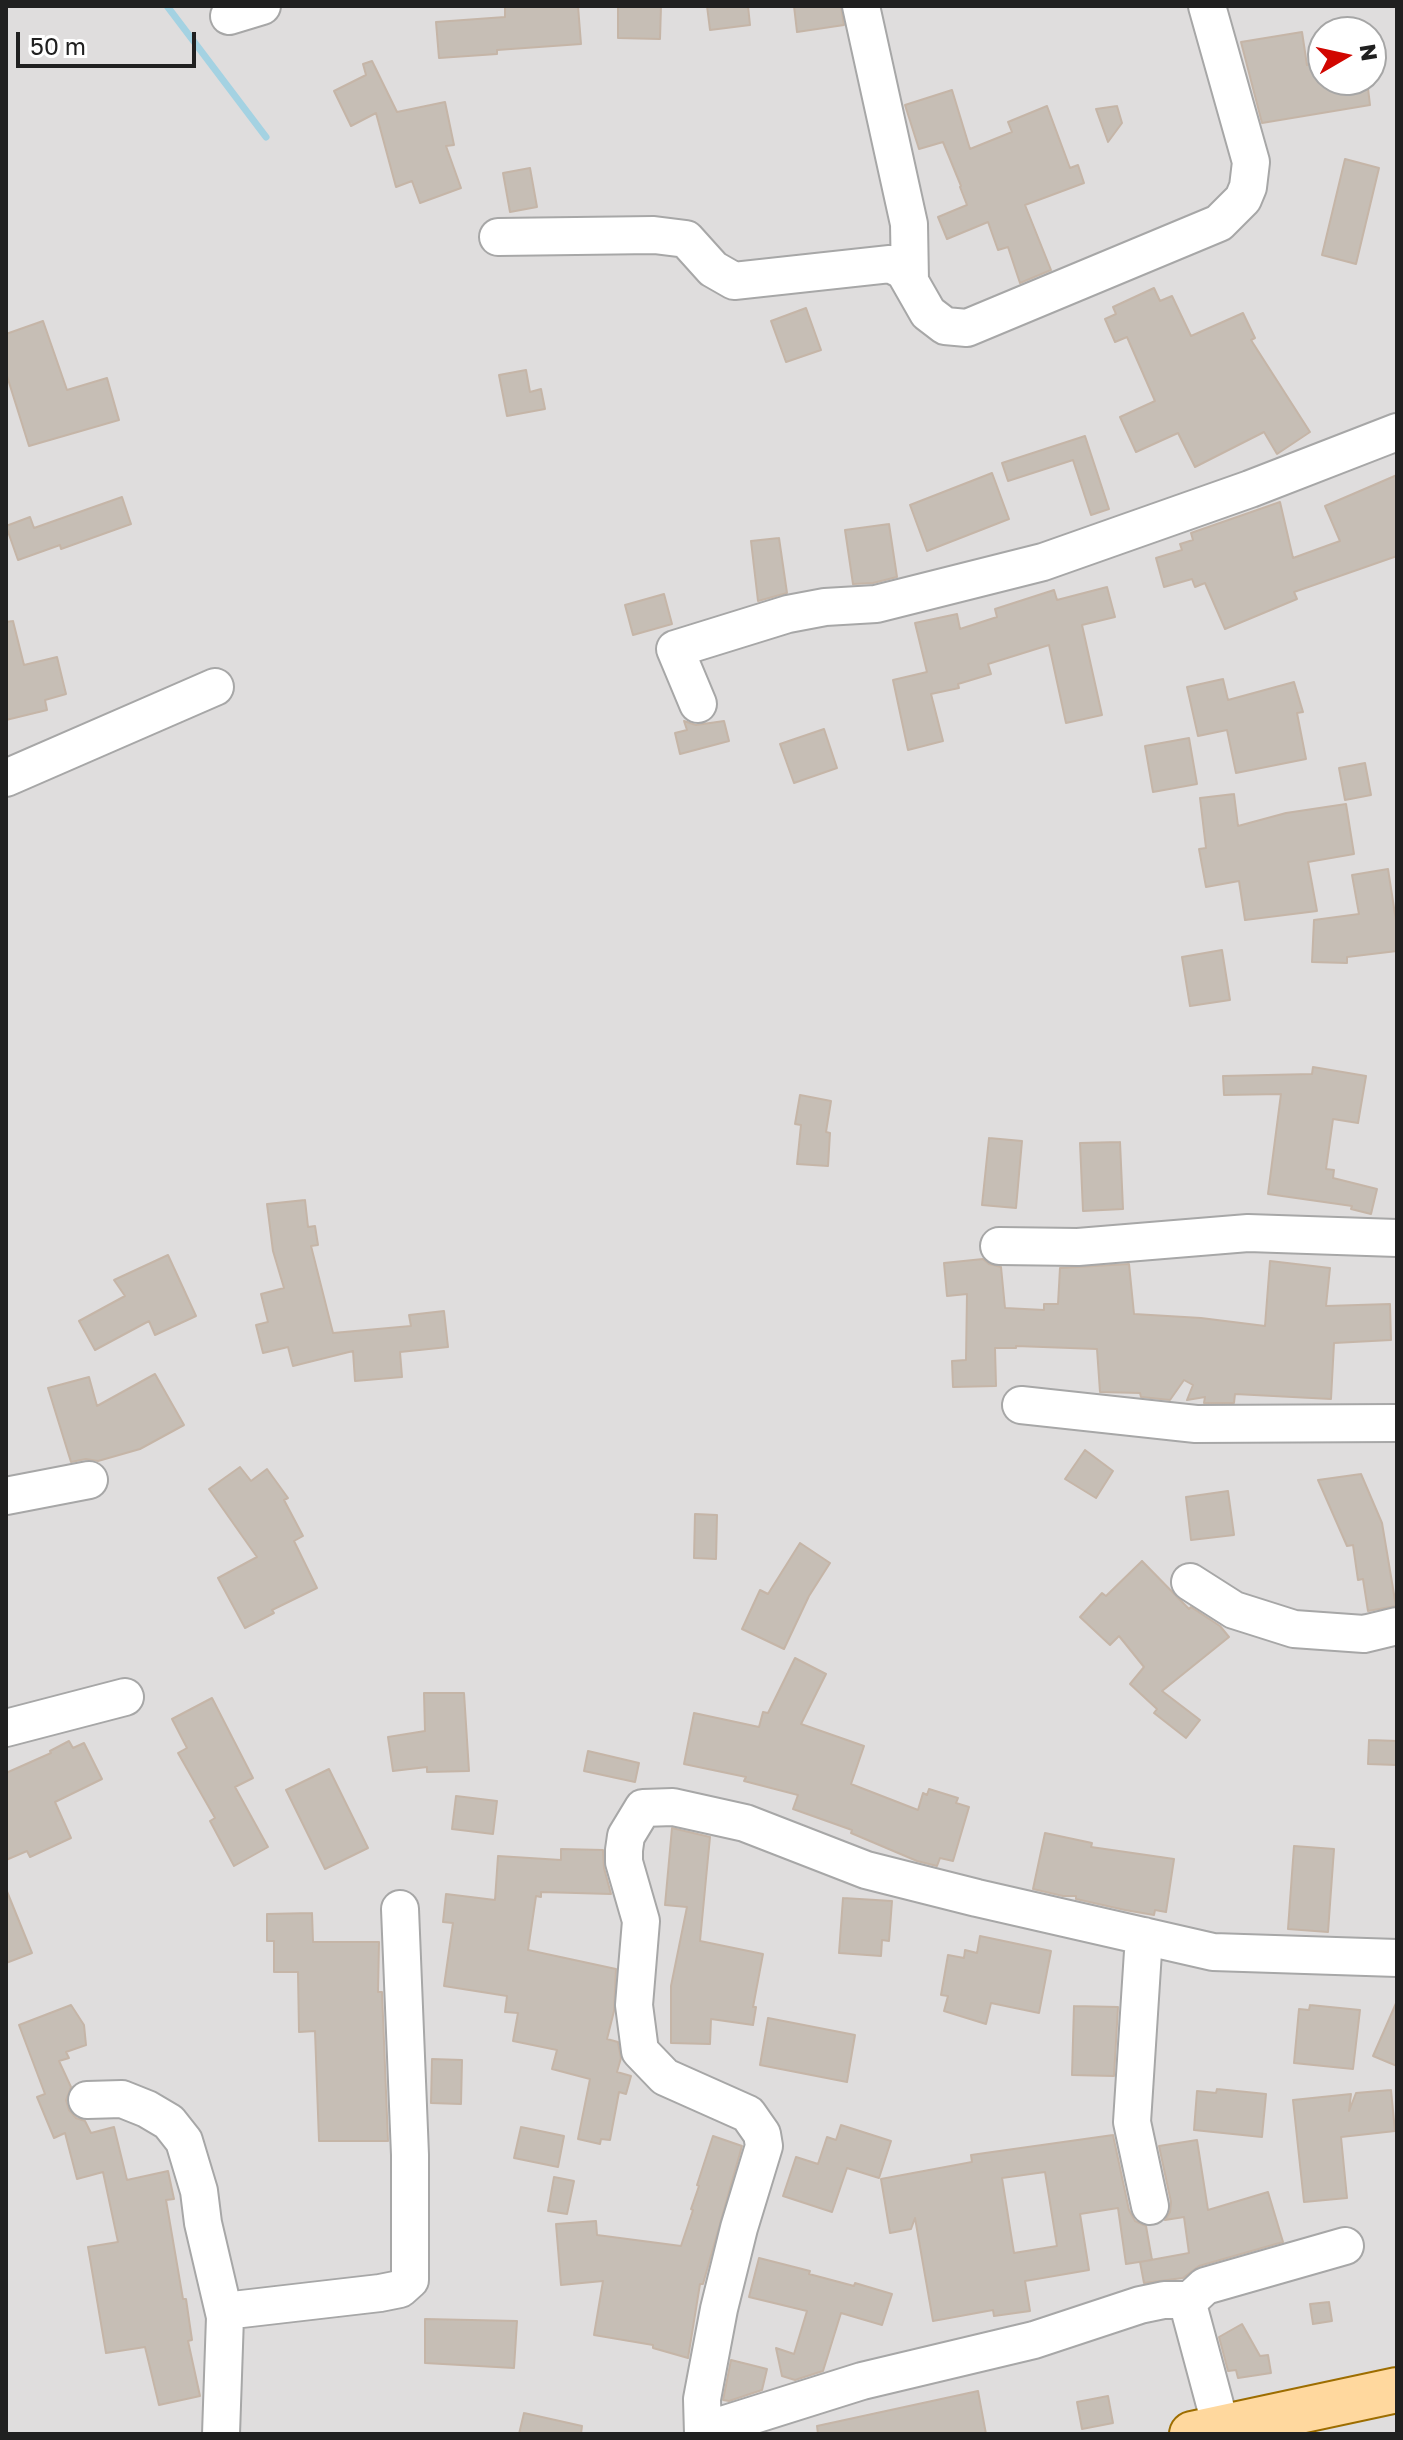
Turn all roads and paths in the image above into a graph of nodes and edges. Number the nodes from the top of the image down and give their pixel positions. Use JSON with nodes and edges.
{"nodes":[{"id":1,"x":861,"y":6,"type":"edge"},
{"id":2,"x":1207,"y":6,"type":"edge"},
{"id":3,"x":498,"y":237,"type":"dead end"},
{"id":4,"x":910,"y":281,"type":"junction"},
{"id":5,"x":1397,"y":432,"type":"edge"},
{"id":6,"x":215,"y":687,"type":"dead end"},
{"id":7,"x":698,"y":704,"type":"dead end"},
{"id":8,"x":6,"y":778,"type":"edge"},
{"id":9,"x":1397,"y":1238,"type":"edge"},
{"id":10,"x":999,"y":1246,"type":"dead end"},
{"id":11,"x":1021,"y":1405,"type":"dead end"},
{"id":12,"x":1397,"y":1423,"type":"edge"},
{"id":13,"x":89,"y":1480,"type":"dead end"},
{"id":14,"x":6,"y":1496,"type":"edge"},
{"id":15,"x":1190,"y":1582,"type":"dead end"},
{"id":16,"x":1397,"y":1626,"type":"edge"},
{"id":17,"x":125,"y":1697,"type":"dead end"},
{"id":18,"x":6,"y":1728,"type":"edge"},
{"id":19,"x":400,"y":1909,"type":"dead end"},
{"id":20,"x":1144,"y":1936,"type":"junction"},
{"id":21,"x":1397,"y":1958,"type":"edge"},
{"id":22,"x":87,"y":2100,"type":"dead end"},
{"id":23,"x":1150,"y":2206,"type":"dead end"},
{"id":24,"x":1345,"y":2246,"type":"dead end"},
{"id":25,"x":1190,"y":2300,"type":"junction"},
{"id":26,"x":225,"y":2317,"type":"junction"},
{"id":27,"x":1397,"y":2390,"type":"edge"},
{"id":28,"x":1206,"y":2431,"type":"edge"},
{"id":29,"x":703,"y":2433,"type":"edge"},
{"id":30,"x":221,"y":2434,"type":"edge"}],
"edges":[{"from":1,"to":4,"type":"street"},
{"from":2,"to":4,"type":"street"},
{"from":3,"to":4,"type":"street"},
{"from":5,"to":7,"type":"street"},
{"from":6,"to":8,"type":"street"},
{"from":9,"to":10,"type":"street"},
{"from":11,"to":12,"type":"street"},
{"from":13,"to":14,"type":"street"},
{"from":15,"to":16,"type":"street"},
{"from":17,"to":18,"type":"street"},
{"from":19,"to":26,"type":"street"},
{"from":20,"to":21,"type":"street"},
{"from":20,"to":23,"type":"street"},
{"from":20,"to":29,"type":"street"},
{"from":22,"to":26,"type":"street"},
{"from":24,"to":25,"type":"street"},
{"from":25,"to":28,"type":"street"},
{"from":25,"to":29,"type":"street"},
{"from":26,"to":30,"type":"street"},
{"from":27,"to":28,"type":"main road"}]}
